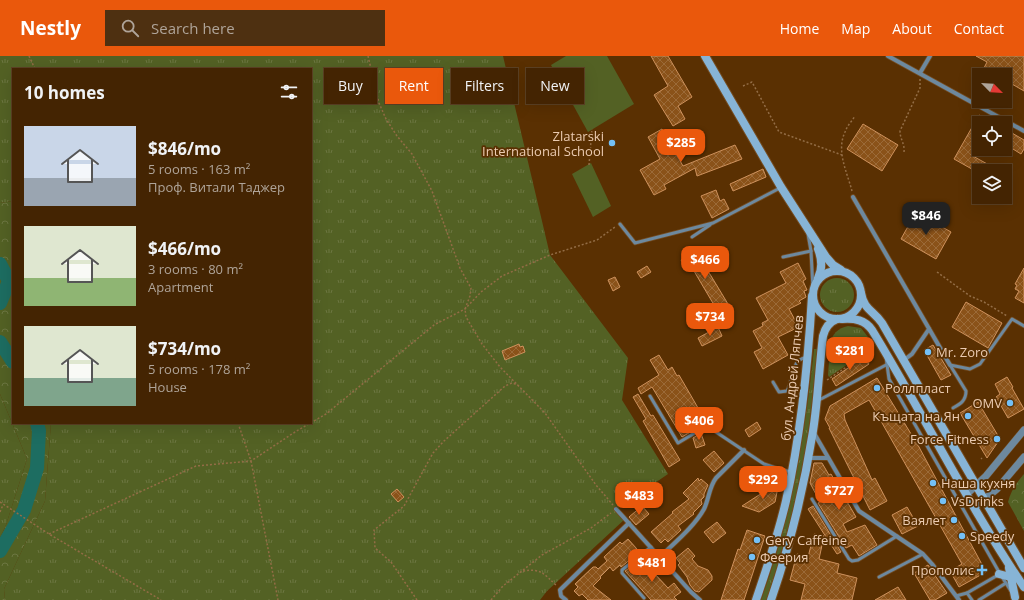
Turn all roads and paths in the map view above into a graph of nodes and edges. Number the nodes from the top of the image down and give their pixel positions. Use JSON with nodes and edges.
{"nodes":[{"id":1,"x":29,"y":56,"type":"edge"},
{"id":2,"x":368,"y":56,"type":"edge"},
{"id":3,"x":705,"y":56,"type":"edge"},
{"id":4,"x":888,"y":56,"type":"edge"},
{"id":5,"x":930,"y":56,"type":"edge"},
{"id":6,"x":35,"y":68,"type":"edge"},
{"id":7,"x":920,"y":73,"type":"junction"},
{"id":8,"x":743,"y":86,"type":"dead end"},
{"id":9,"x":920,"y":88,"type":"dead end"},
{"id":10,"x":856,"y":116,"type":"dead end"},
{"id":11,"x":592,"y":129,"type":"dead end"},
{"id":12,"x":1024,"y":131,"type":"edge"},
{"id":13,"x":904,"y":152,"type":"dead end"},
{"id":14,"x":842,"y":155,"type":"junction"},
{"id":15,"x":589,"y":165,"type":"dead end"},
{"id":16,"x":781,"y":187,"type":"junction"},
{"id":17,"x":853,"y":197,"type":"joint"},
{"id":18,"x":713,"y":223,"type":"junction"},
{"id":19,"x":804,"y":223,"type":"junction"},
{"id":20,"x":620,"y":224,"type":"joint"},
{"id":21,"x":692,"y":237,"type":"dead end"},
{"id":22,"x":814,"y":239,"type":"junction"},
{"id":23,"x":811,"y":251,"type":"junction"},
{"id":24,"x":783,"y":256,"type":"dead end"},
{"id":25,"x":841,"y":270,"type":"junction"},
{"id":26,"x":937,"y":272,"type":"dead end"},
{"id":27,"x":817,"y":279,"type":"junction"},
{"id":28,"x":812,"y":293,"type":"junction"},
{"id":29,"x":861,"y":293,"type":"junction"},
{"id":30,"x":465,"y":309,"type":"junction"},
{"id":31,"x":840,"y":319,"type":"junction"},
{"id":32,"x":1012,"y":319,"type":"junction"},
{"id":33,"x":1024,"y":326,"type":"edge"},
{"id":34,"x":929,"y":329,"type":"junction"},
{"id":35,"x":871,"y":338,"type":"dead end"},
{"id":36,"x":828,"y":346,"type":"dead end"},
{"id":37,"x":872,"y":350,"type":"dead end"},
{"id":38,"x":884,"y":350,"type":"junction"},
{"id":39,"x":808,"y":356,"type":"junction"},
{"id":40,"x":904,"y":360,"type":"junction"},
{"id":41,"x":886,"y":365,"type":"junction"},
{"id":42,"x":950,"y":365,"type":"junction"},
{"id":43,"x":825,"y":381,"type":"dead end"},
{"id":44,"x":773,"y":382,"type":"dead end"},
{"id":45,"x":519,"y":385,"type":"junction"},
{"id":46,"x":650,"y":396,"type":"dead end"},
{"id":47,"x":817,"y":402,"type":"junction"},
{"id":48,"x":953,"y":408,"type":"dead end"},
{"id":49,"x":312,"y":422,"type":"edge"},
{"id":50,"x":238,"y":424,"type":"edge"},
{"id":51,"x":309,"y":424,"type":"edge"},
{"id":52,"x":1024,"y":430,"type":"edge"},
{"id":53,"x":813,"y":431,"type":"junction"},
{"id":54,"x":744,"y":450,"type":"junction"},
{"id":55,"x":1024,"y":457,"type":"edge"},
{"id":56,"x":808,"y":458,"type":"junction"},
{"id":57,"x":827,"y":458,"type":"junction"},
{"id":58,"x":251,"y":461,"type":"junction"},
{"id":59,"x":792,"y":472,"type":"junction"},
{"id":60,"x":977,"y":486,"type":"junction"},
{"id":61,"x":967,"y":494,"type":"junction"},
{"id":62,"x":812,"y":499,"type":"dead end"},
{"id":63,"x":985,"y":500,"type":"junction"},
{"id":64,"x":0,"y":502,"type":"edge"},
{"id":65,"x":4,"y":504,"type":"junction"},
{"id":66,"x":975,"y":508,"type":"junction"},
{"id":67,"x":616,"y":509,"type":"junction"},
{"id":68,"x":0,"y":512,"type":"edge"},
{"id":69,"x":628,"y":523,"type":"junction"},
{"id":70,"x":49,"y":534,"type":"junction"},
{"id":71,"x":897,"y":536,"type":"junction"},
{"id":72,"x":651,"y":547,"type":"junction"},
{"id":73,"x":923,"y":554,"type":"junction"},
{"id":74,"x":660,"y":557,"type":"junction"},
{"id":75,"x":1024,"y":568,"type":"edge"},
{"id":76,"x":521,"y":572,"type":"junction"},
{"id":77,"x":999,"y":574,"type":"junction"},
{"id":78,"x":879,"y":577,"type":"dead end"},
{"id":79,"x":1012,"y":580,"type":"junction"},
{"id":80,"x":1024,"y":587,"type":"edge"},
{"id":81,"x":560,"y":590,"type":"junction"},
{"id":82,"x":966,"y":593,"type":"junction"},
{"id":83,"x":644,"y":598,"type":"dead end"},
{"id":84,"x":957,"y":598,"type":"edge"},
{"id":85,"x":1013,"y":599,"type":"edge"},
{"id":86,"x":161,"y":600,"type":"edge"},
{"id":87,"x":278,"y":600,"type":"edge"},
{"id":88,"x":417,"y":600,"type":"edge"},
{"id":89,"x":491,"y":600,"type":"edge"},
{"id":90,"x":566,"y":600,"type":"edge"},
{"id":91,"x":700,"y":600,"type":"edge"},
{"id":92,"x":756,"y":600,"type":"edge"},
{"id":93,"x":771,"y":600,"type":"edge"},
{"id":94,"x":972,"y":600,"type":"edge"},
{"id":95,"x":979,"y":600,"type":"edge"}],
"edges":[{"from":1,"to":6,"type":"path"},
{"from":2,"to":30,"type":"path"},
{"from":3,"to":16,"type":"main road"},
{"from":4,"to":7,"type":"street"},
{"from":5,"to":7,"type":"street"},
{"from":7,"to":12,"type":"street"},
{"from":8,"to":14,"type":"path"},
{"from":9,"to":13,"type":"path"},
{"from":10,"to":14,"type":"path"},
{"from":11,"to":15,"type":"path"},
{"from":14,"to":17,"type":"path"},
{"from":16,"to":18,"type":"lane"},
{"from":16,"to":19,"type":"main road"},
{"from":17,"to":34,"type":"street"},
{"from":18,"to":20,"type":"lane"},
{"from":18,"to":21,"type":"lane"},
{"from":19,"to":22,"type":"main road"},
{"from":19,"to":23,"type":"lane"},
{"from":20,"to":30,"type":"path"},
{"from":22,"to":25,"type":"main road"},
{"from":22,"to":27,"type":"main road"},
{"from":23,"to":24,"type":"lane"},
{"from":23,"to":28,"type":"lane"},
{"from":25,"to":27,"type":"main road"},
{"from":25,"to":29,"type":"main road"},
{"from":26,"to":32,"type":"path"},
{"from":27,"to":28,"type":"main road"},
{"from":28,"to":31,"type":"main road"},
{"from":28,"to":39,"type":"main road","name":"бул. Андрей Ляпчев"},
{"from":29,"to":31,"type":"main road"},
{"from":29,"to":40,"type":"main road"},
{"from":30,"to":45,"type":"path"},
{"from":30,"to":49,"type":"path"},
{"from":31,"to":38,"type":"main road"},
{"from":31,"to":47,"type":"main road","name":"бул. Андрей Ляпчев"},
{"from":32,"to":33,"type":"lane"},
{"from":32,"to":42,"type":"lane"},
{"from":34,"to":40,"type":"street"},
{"from":34,"to":42,"type":"street"},
{"from":35,"to":36,"type":"path"},
{"from":37,"to":43,"type":"path"},
{"from":38,"to":41,"type":"lane"},
{"from":38,"to":61,"type":"main road"},
{"from":39,"to":44,"type":"lane"},
{"from":39,"to":59,"type":"main road","name":"бул. Андрей Ляпчев"},
{"from":40,"to":60,"type":"main road"},
{"from":41,"to":47,"type":"lane"},
{"from":41,"to":77,"type":"lane"},
{"from":42,"to":48,"type":"lane"},
{"from":45,"to":67,"type":"path"},
{"from":45,"to":88,"type":"path"},
{"from":46,"to":54,"type":"lane"},
{"from":47,"to":53,"type":"main road","name":"бул. Андрей Ляпчев"},
{"from":50,"to":58,"type":"path"},
{"from":51,"to":58,"type":"path"},
{"from":52,"to":60,"type":"street"},
{"from":53,"to":56,"type":"main road","name":"бул. Андрей Ляпчев"},
{"from":53,"to":57,"type":"street"},
{"from":54,"to":59,"type":"lane"},
{"from":54,"to":74,"type":"street"},
{"from":55,"to":63,"type":"street"},
{"from":56,"to":57,"type":"street"},
{"from":56,"to":93,"type":"main road","name":"бул. Андрей Ляпчев"},
{"from":57,"to":71,"type":"street"},
{"from":58,"to":70,"type":"path"},
{"from":58,"to":87,"type":"path"},
{"from":59,"to":92,"type":"main road","name":"бул. Андрей Ляпчев"},
{"from":60,"to":61,"type":"street"},
{"from":60,"to":63,"type":"main road"},
{"from":61,"to":66,"type":"main road"},
{"from":62,"to":71,"type":"lane"},
{"from":63,"to":66,"type":"street"},
{"from":63,"to":75,"type":"main road"},
{"from":64,"to":65,"type":"path"},
{"from":65,"to":68,"type":"path"},
{"from":65,"to":70,"type":"path"},
{"from":66,"to":79,"type":"main road"},
{"from":67,"to":69,"type":"street"},
{"from":67,"to":76,"type":"path"},
{"from":69,"to":72,"type":"street"},
{"from":69,"to":81,"type":"street"},
{"from":70,"to":86,"type":"path"},
{"from":71,"to":73,"type":"street"},
{"from":72,"to":74,"type":"street"},
{"from":72,"to":83,"type":"lane"},
{"from":73,"to":78,"type":"lane"},
{"from":73,"to":84,"type":"street"},
{"from":74,"to":91,"type":"street"},
{"from":76,"to":81,"type":"path"},
{"from":76,"to":89,"type":"path"},
{"from":77,"to":79,"type":"main road"},
{"from":77,"to":82,"type":"lane"},
{"from":79,"to":80,"type":"main road"},
{"from":79,"to":85,"type":"main road"},
{"from":79,"to":95,"type":"lane"},
{"from":81,"to":90,"type":"street"},
{"from":82,"to":84,"type":"lane"},
{"from":82,"to":94,"type":"lane"}]}
